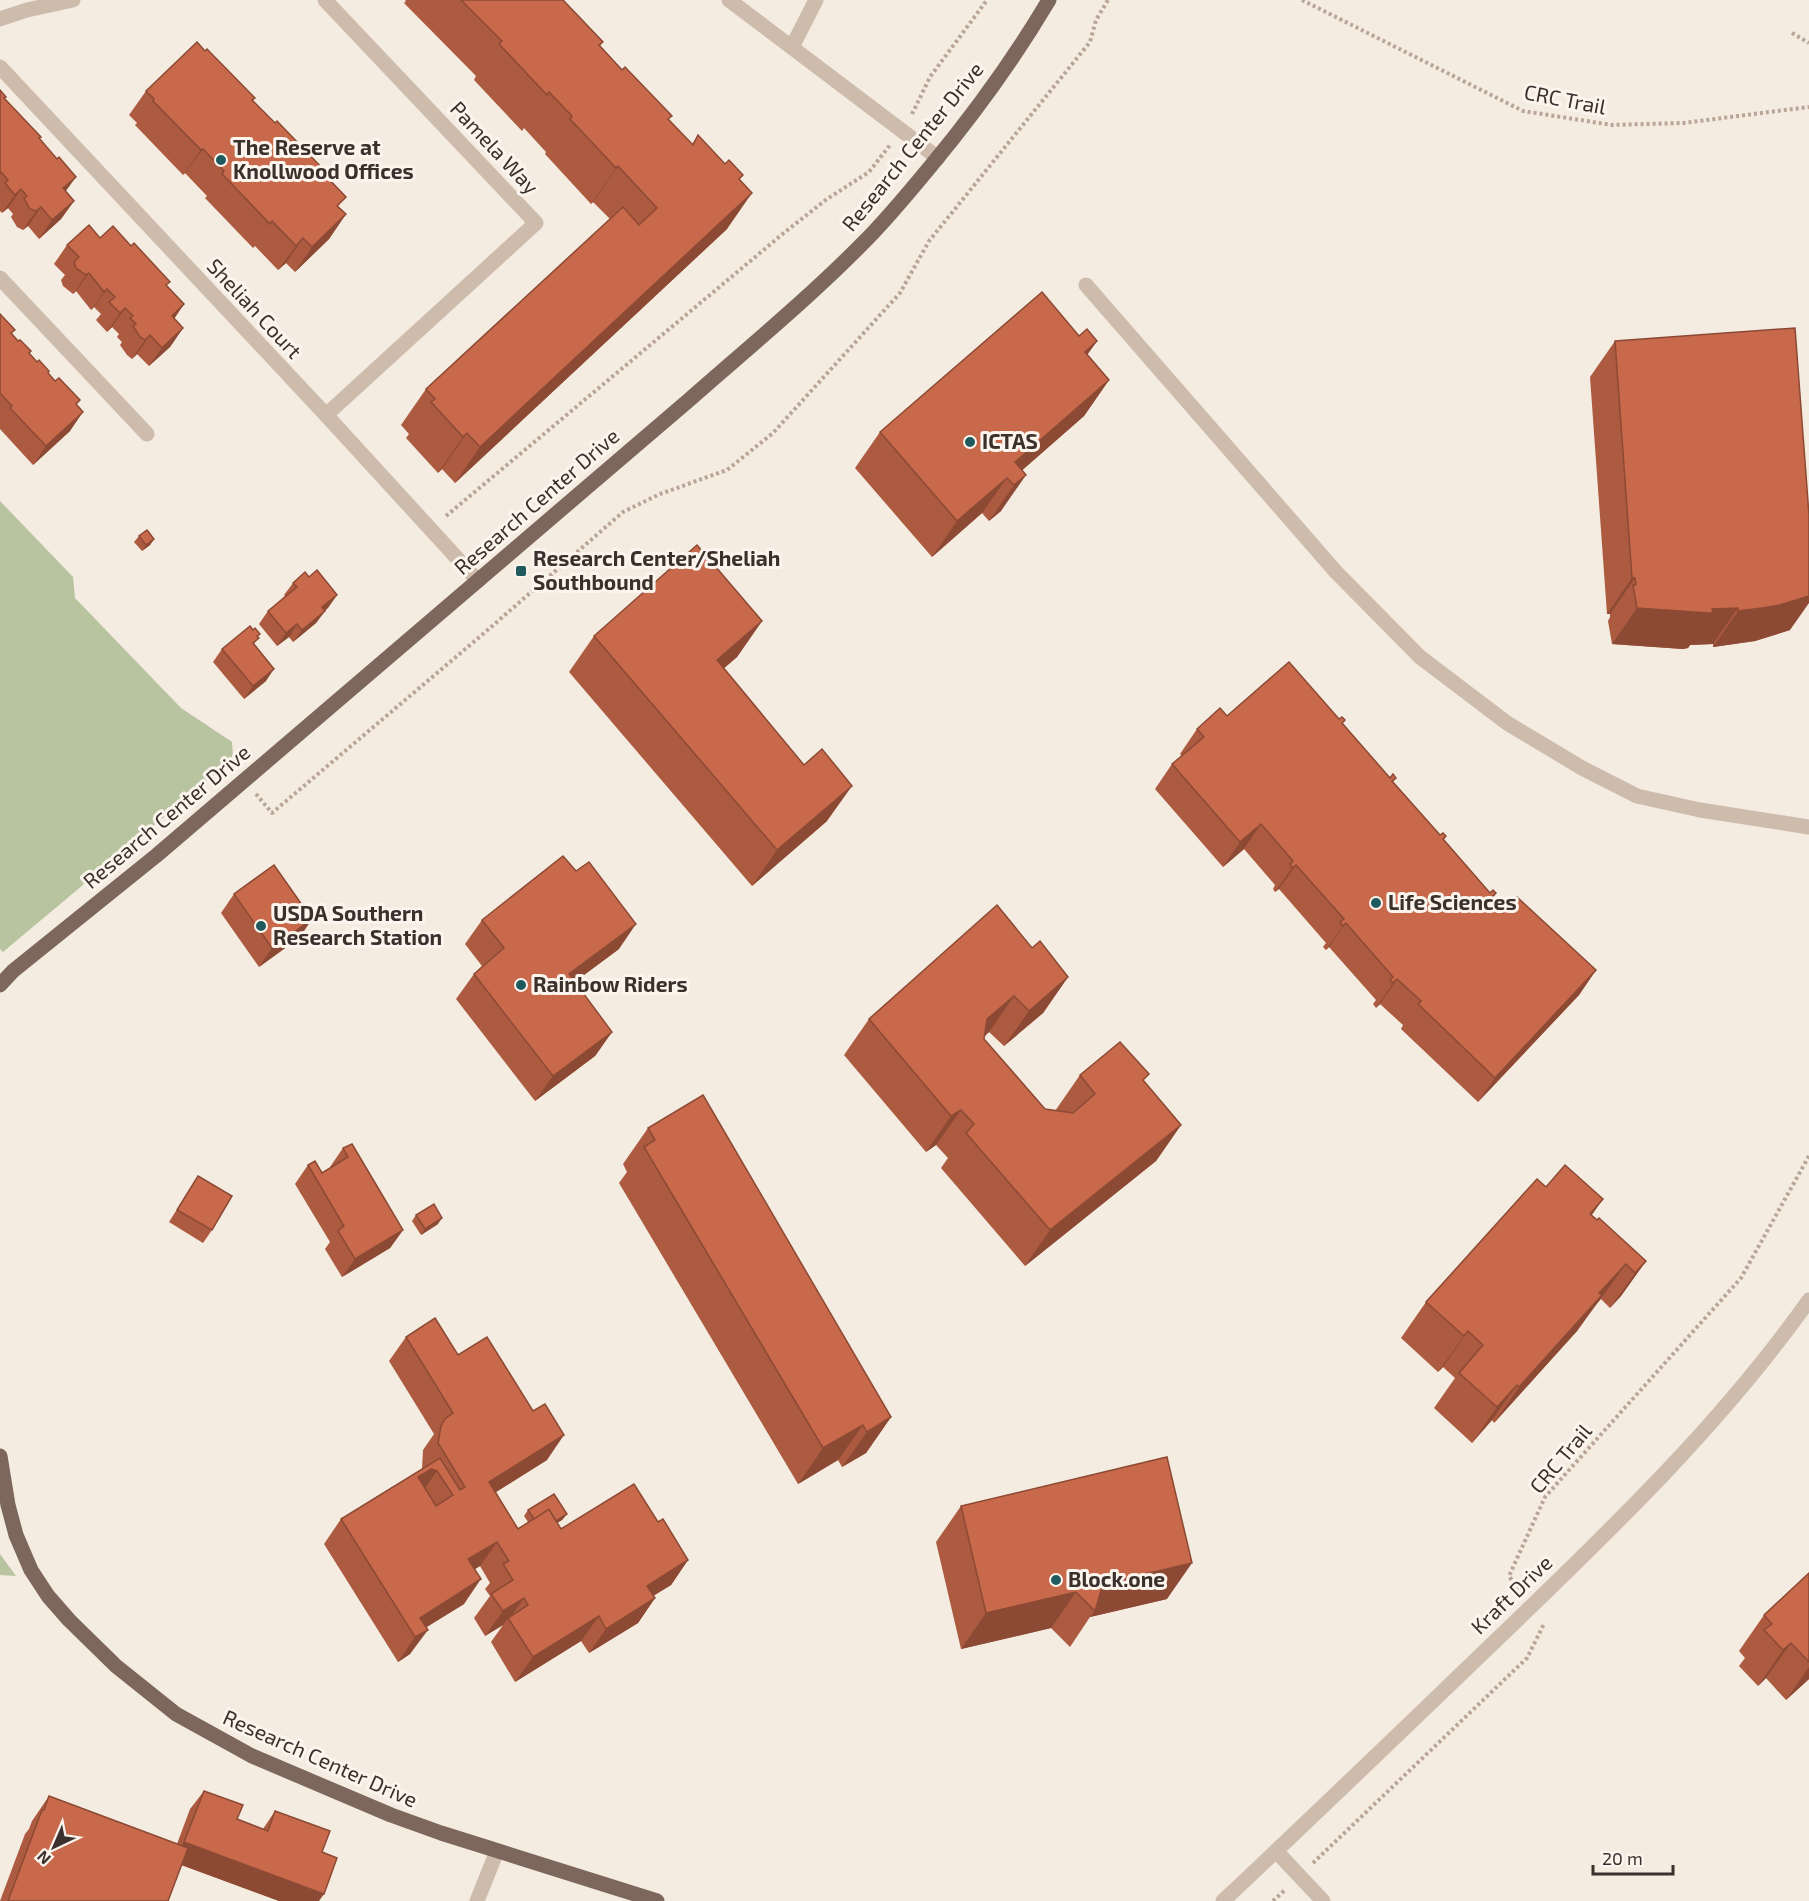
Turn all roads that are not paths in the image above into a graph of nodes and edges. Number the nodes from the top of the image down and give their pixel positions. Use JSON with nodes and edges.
{"nodes":[{"id":1,"x":73,"y":0,"type":"edge"},
{"id":2,"x":326,"y":0,"type":"edge"},
{"id":3,"x":729,"y":0,"type":"edge"},
{"id":4,"x":816,"y":0,"type":"edge"},
{"id":5,"x":1049,"y":0,"type":"edge"},
{"id":6,"x":0,"y":19,"type":"edge"},
{"id":7,"x":792,"y":47,"type":"junction"},
{"id":8,"x":0,"y":67,"type":"edge"},
{"id":9,"x":938,"y":158,"type":"junction"},
{"id":10,"x":0,"y":278,"type":"edge"},
{"id":11,"x":1086,"y":285,"type":"dead end"},
{"id":12,"x":326,"y":415,"type":"junction"},
{"id":13,"x":147,"y":434,"type":"dead end"},
{"id":14,"x":478,"y":581,"type":"junction"},
{"id":15,"x":1809,"y":827,"type":"edge"},
{"id":16,"x":0,"y":985,"type":"edge"},
{"id":17,"x":1809,"y":1300,"type":"edge"},
{"id":18,"x":0,"y":1456,"type":"edge"},
{"id":19,"x":497,"y":1851,"type":"junction"},
{"id":20,"x":1276,"y":1851,"type":"junction"},
{"id":21,"x":477,"y":1901,"type":"edge"},
{"id":22,"x":657,"y":1901,"type":"edge"},
{"id":23,"x":1222,"y":1901,"type":"edge"},
{"id":24,"x":1323,"y":1901,"type":"edge"}],
"edges":[{"from":1,"to":6,"type":"street"},
{"from":2,"to":12,"type":"street","name":"Pamela Way"},
{"from":3,"to":7,"type":"street"},
{"from":4,"to":7,"type":"street"},
{"from":5,"to":9,"type":"main road","name":"Research Center Drive"},
{"from":7,"to":9,"type":"street"},
{"from":8,"to":12,"type":"street","name":"Sheliah Court"},
{"from":9,"to":14,"type":"main road","name":"Research Center Drive"},
{"from":10,"to":13,"type":"street"},
{"from":11,"to":15,"type":"street"},
{"from":12,"to":14,"type":"street","name":"Sheliah Court"},
{"from":14,"to":16,"type":"main road","name":"Research Center Drive"},
{"from":17,"to":20,"type":"street","name":"Kraft Drive"},
{"from":18,"to":19,"type":"main road","name":"Research Center Drive"},
{"from":19,"to":21,"type":"street"},
{"from":19,"to":22,"type":"main road","name":"Research Center Drive"},
{"from":20,"to":23,"type":"street","name":"Kraft Drive"},
{"from":20,"to":24,"type":"street"}]}
